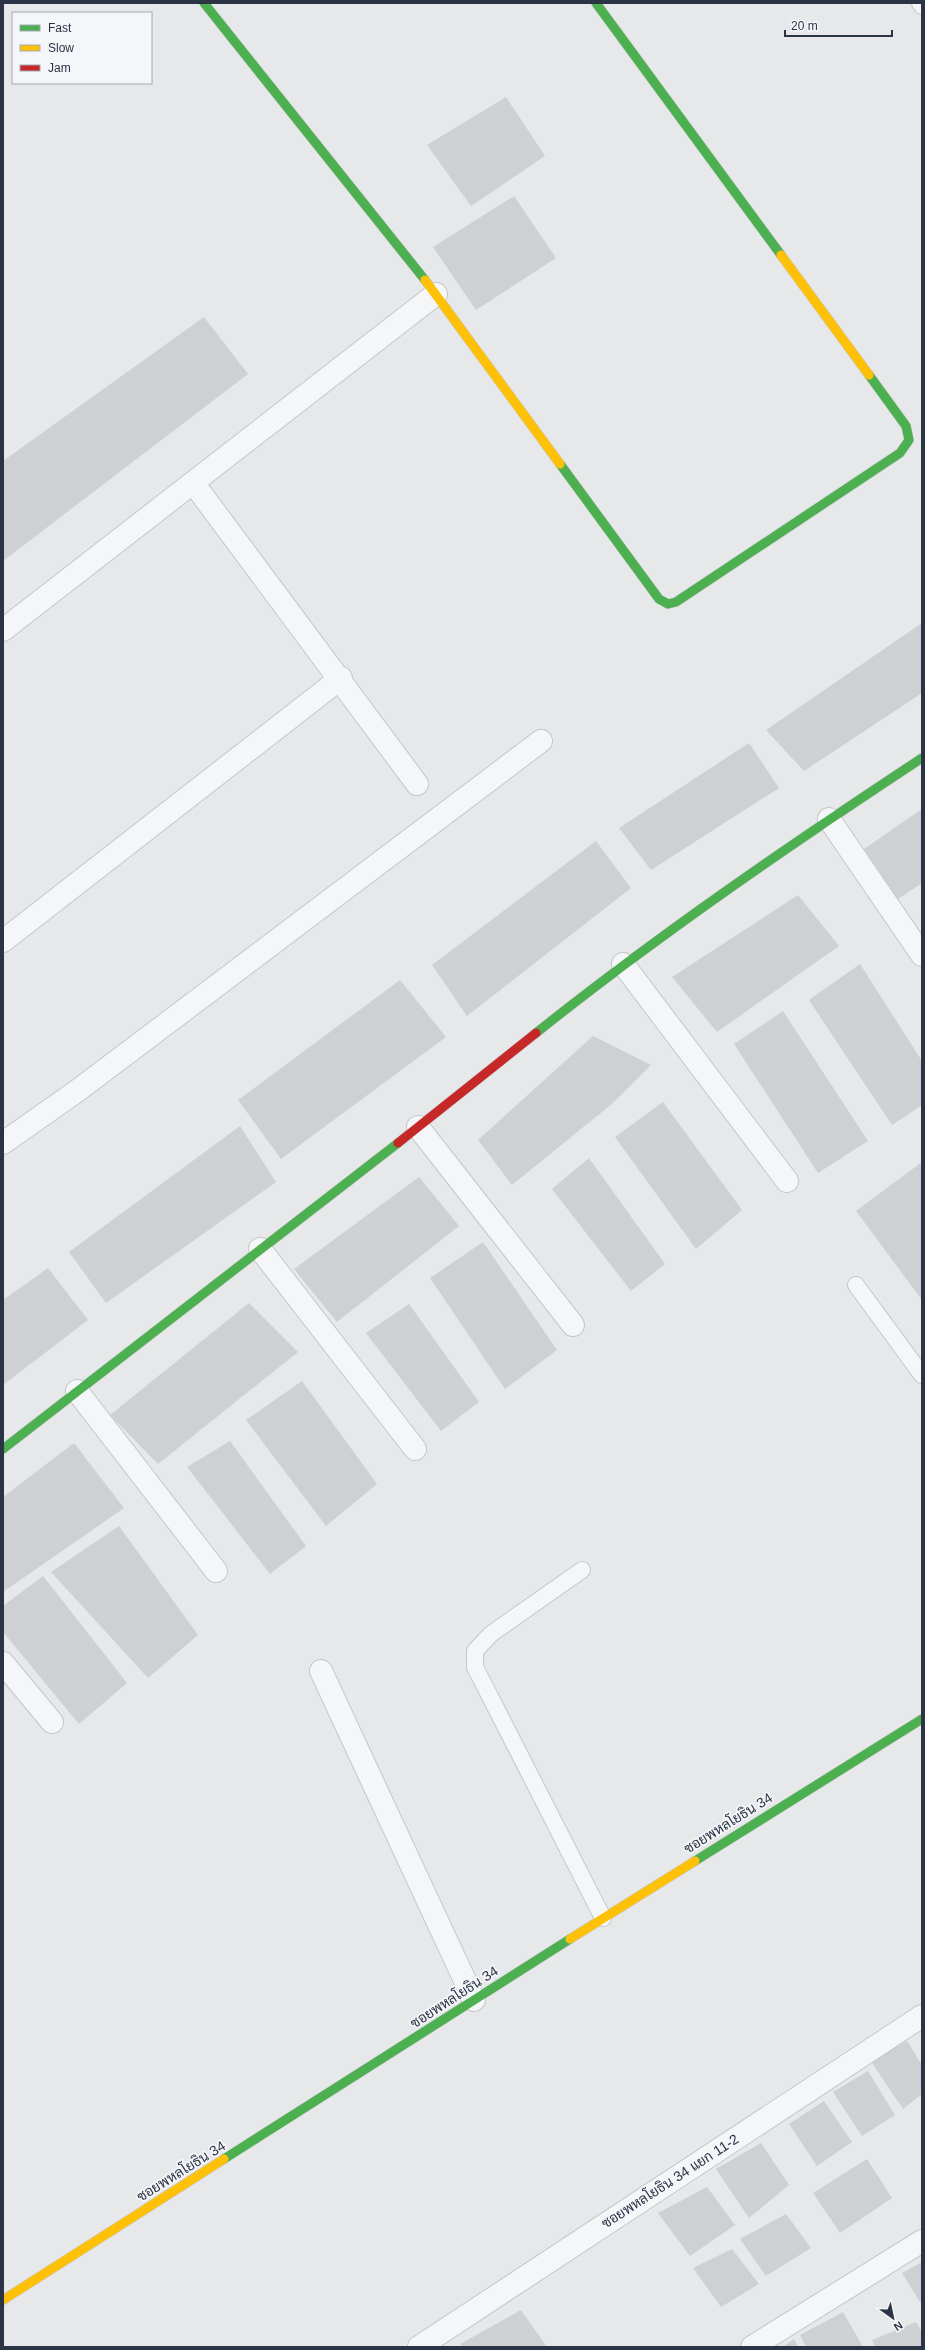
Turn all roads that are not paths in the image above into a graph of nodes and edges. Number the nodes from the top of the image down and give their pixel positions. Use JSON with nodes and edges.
{"nodes":[{"id":1,"x":204,"y":3,"type":"edge"},
{"id":2,"x":596,"y":3,"type":"edge"},
{"id":3,"x":920,"y":3,"type":"edge"},
{"id":4,"x":922,"y":6,"type":"edge"},
{"id":5,"x":436,"y":294,"type":"junction"},
{"id":6,"x":194,"y":484,"type":"junction"},
{"id":7,"x":3,"y":630,"type":"edge"},
{"id":8,"x":341,"y":678,"type":"junction"},
{"id":9,"x":541,"y":741,"type":"dead end"},
{"id":10,"x":922,"y":758,"type":"edge"},
{"id":11,"x":417,"y":784,"type":"dead end"},
{"id":12,"x":829,"y":819,"type":"junction"},
{"id":13,"x":3,"y":942,"type":"edge"},
{"id":14,"x":922,"y":955,"type":"edge"},
{"id":15,"x":623,"y":964,"type":"junction"},
{"id":16,"x":418,"y":1126,"type":"junction"},
{"id":17,"x":3,"y":1142,"type":"edge"},
{"id":18,"x":787,"y":1181,"type":"dead end"},
{"id":19,"x":260,"y":1249,"type":"junction"},
{"id":20,"x":856,"y":1285,"type":"dead end"},
{"id":21,"x":574,"y":1325,"type":"dead end"},
{"id":22,"x":922,"y":1375,"type":"edge"},
{"id":23,"x":77,"y":1392,"type":"junction"},
{"id":24,"x":415,"y":1448,"type":"dead end"},
{"id":25,"x":3,"y":1449,"type":"edge"},
{"id":26,"x":582,"y":1570,"type":"dead end"},
{"id":27,"x":216,"y":1571,"type":"dead end"},
{"id":28,"x":3,"y":1663,"type":"edge"},
{"id":29,"x":321,"y":1670,"type":"dead end"},
{"id":30,"x":922,"y":1719,"type":"edge"},
{"id":31,"x":52,"y":1722,"type":"dead end"},
{"id":32,"x":603,"y":1918,"type":"junction"},
{"id":33,"x":474,"y":2000,"type":"junction"},
{"id":34,"x":922,"y":2016,"type":"edge"},
{"id":35,"x":922,"y":2241,"type":"edge"},
{"id":36,"x":3,"y":2300,"type":"edge"},
{"id":37,"x":419,"y":2347,"type":"edge"},
{"id":38,"x":752,"y":2347,"type":"edge"}],
"edges":[{"from":1,"to":5,"type":"street"},
{"from":2,"to":5,"type":"street"},
{"from":3,"to":4,"type":"lane"},
{"from":5,"to":6,"type":"street"},
{"from":6,"to":7,"type":"street"},
{"from":6,"to":8,"type":"street"},
{"from":8,"to":11,"type":"street"},
{"from":8,"to":13,"type":"street"},
{"from":9,"to":17,"type":"street"},
{"from":10,"to":12,"type":"street"},
{"from":12,"to":14,"type":"street"},
{"from":12,"to":15,"type":"street"},
{"from":15,"to":16,"type":"street"},
{"from":15,"to":18,"type":"street"},
{"from":16,"to":19,"type":"street"},
{"from":16,"to":21,"type":"street"},
{"from":19,"to":23,"type":"street"},
{"from":19,"to":24,"type":"street"},
{"from":20,"to":22,"type":"lane"},
{"from":23,"to":25,"type":"street"},
{"from":23,"to":27,"type":"street"},
{"from":26,"to":32,"type":"lane"},
{"from":28,"to":31,"type":"street"},
{"from":29,"to":33,"type":"street"},
{"from":30,"to":32,"type":"street","name":"ซอยพหลโยธิน 34"},
{"from":32,"to":33,"type":"street","name":"ซอยพหลโยธิน 34"},
{"from":33,"to":36,"type":"street","name":"ซอยพหลโยธิน 34"},
{"from":34,"to":37,"type":"street","name":"ซอยพหลโยธิน 34 แยก 11-2"},
{"from":35,"to":38,"type":"street"}]}
